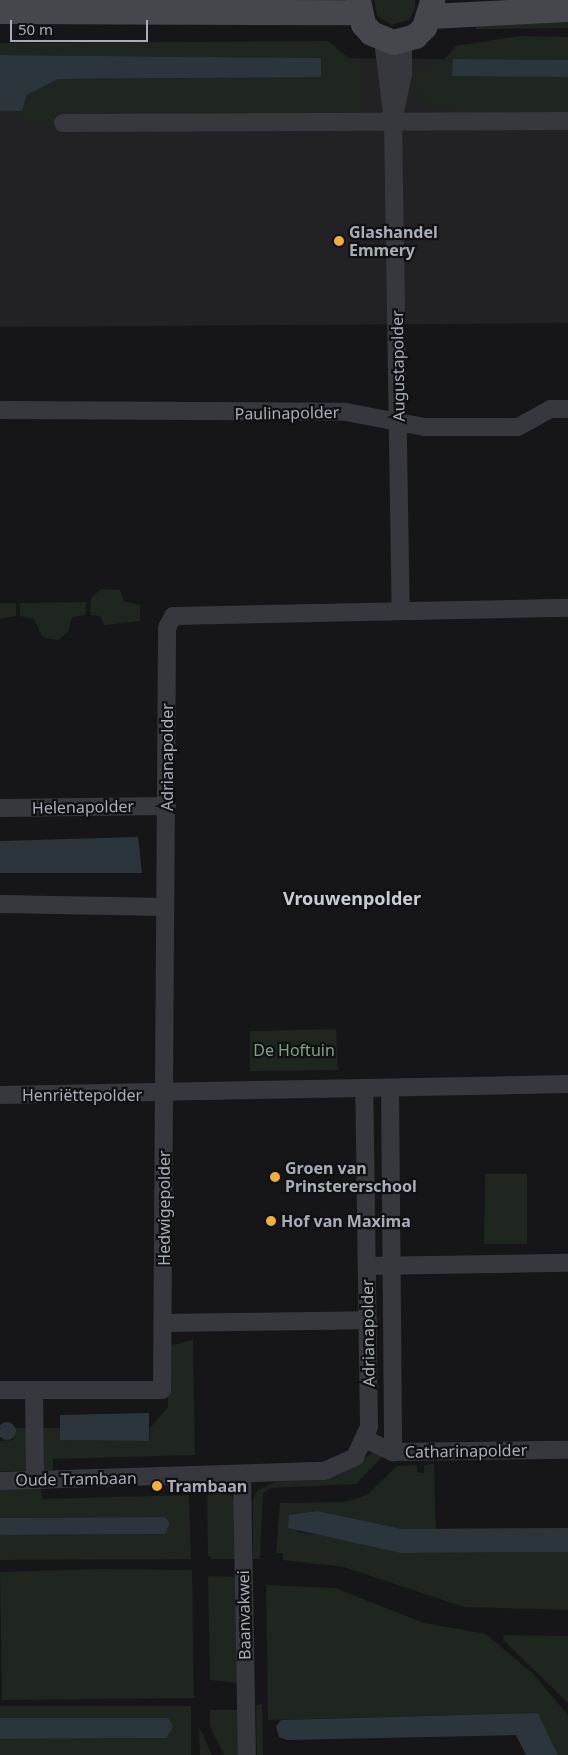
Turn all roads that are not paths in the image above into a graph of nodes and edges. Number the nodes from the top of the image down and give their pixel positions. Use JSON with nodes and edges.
{"nodes":[{"id":1,"x":488,"y":0,"type":"edge"},
{"id":2,"x":358,"y":6,"type":"edge"},
{"id":3,"x":431,"y":8,"type":"edge"},
{"id":4,"x":526,"y":8,"type":"junction"},
{"id":5,"x":568,"y":8,"type":"edge"},
{"id":6,"x":0,"y":11,"type":"edge"},
{"id":7,"x":393,"y":40,"type":"junction"},
{"id":8,"x":568,"y":121,"type":"edge"},
{"id":9,"x":63,"y":122,"type":"dead end"},
{"id":10,"x":393,"y":122,"type":"junction"},
{"id":11,"x":568,"y":409,"type":"edge"},
{"id":12,"x":0,"y":410,"type":"edge"},
{"id":13,"x":398,"y":423,"type":"junction"},
{"id":14,"x":568,"y":608,"type":"edge"},
{"id":15,"x":401,"y":610,"type":"junction"},
{"id":16,"x":167,"y":806,"type":"junction"},
{"id":17,"x":0,"y":808,"type":"edge"},
{"id":18,"x":0,"y":904,"type":"edge"},
{"id":19,"x":165,"y":907,"type":"junction"},
{"id":20,"x":568,"y":1084,"type":"edge"},
{"id":21,"x":364,"y":1088,"type":"junction"},
{"id":22,"x":390,"y":1088,"type":"junction"},
{"id":23,"x":164,"y":1094,"type":"junction"},
{"id":24,"x":0,"y":1095,"type":"edge"},
{"id":25,"x":568,"y":1263,"type":"edge"},
{"id":26,"x":367,"y":1266,"type":"junction"},
{"id":27,"x":393,"y":1266,"type":"junction"},
{"id":28,"x":368,"y":1320,"type":"junction"},
{"id":29,"x":163,"y":1323,"type":"junction"},
{"id":30,"x":0,"y":1390,"type":"edge"},
{"id":31,"x":34,"y":1390,"type":"junction"},
{"id":32,"x":367,"y":1440,"type":"junction"},
{"id":33,"x":568,"y":1450,"type":"edge"},
{"id":34,"x":393,"y":1452,"type":"junction"},
{"id":35,"x":242,"y":1476,"type":"junction"},
{"id":36,"x":35,"y":1480,"type":"junction"},
{"id":37,"x":0,"y":1481,"type":"edge"},
{"id":38,"x":247,"y":1755,"type":"edge"}],
"edges":[{"from":1,"to":4,"type":"main road"},
{"from":2,"to":6,"type":"main road"},
{"from":2,"to":7,"type":"main road"},
{"from":3,"to":4,"type":"main road"},
{"from":3,"to":7,"type":"main road"},
{"from":4,"to":5,"type":"main road"},
{"from":7,"to":10,"type":"street","name":"Augustapolder"},
{"from":8,"to":10,"type":"street"},
{"from":9,"to":10,"type":"street"},
{"from":10,"to":13,"type":"street","name":"Augustapolder"},
{"from":11,"to":13,"type":"street","name":"Paulinapolder"},
{"from":12,"to":13,"type":"street","name":"Paulinapolder"},
{"from":13,"to":15,"type":"street","name":"Augustapolder"},
{"from":14,"to":15,"type":"street","name":"Adrianapolder"},
{"from":15,"to":16,"type":"street","name":"Adrianapolder"},
{"from":16,"to":17,"type":"street","name":"Helenapolder"},
{"from":16,"to":19,"type":"street","name":"Adrianapolder"},
{"from":18,"to":19,"type":"street"},
{"from":19,"to":23,"type":"street","name":"Adrianapolder"},
{"from":20,"to":22,"type":"street"},
{"from":21,"to":22,"type":"street"},
{"from":21,"to":23,"type":"street"},
{"from":21,"to":26,"type":"street","name":"Adrianapolder"},
{"from":22,"to":27,"type":"street","name":"Adrianapolder"},
{"from":23,"to":24,"type":"street","name":"Henriëttepolder"},
{"from":23,"to":29,"type":"street","name":"Hedwigepolder"},
{"from":25,"to":27,"type":"street"},
{"from":26,"to":27,"type":"street"},
{"from":26,"to":28,"type":"street","name":"Adrianapolder"},
{"from":27,"to":34,"type":"street","name":"Adrianapolder"},
{"from":28,"to":29,"type":"street"},
{"from":28,"to":32,"type":"street","name":"Adrianapolder"},
{"from":29,"to":31,"type":"street","name":"Hedwigepolder"},
{"from":30,"to":31,"type":"street","name":"Hedwigepolder"},
{"from":31,"to":36,"type":"street"},
{"from":32,"to":34,"type":"street","name":"Catharinapolder"},
{"from":32,"to":35,"type":"street"},
{"from":33,"to":34,"type":"street","name":"Catharinapolder"},
{"from":35,"to":36,"type":"street","name":"Oude Trambaan"},
{"from":35,"to":38,"type":"street","name":"Baanvakwei"},
{"from":36,"to":37,"type":"street","name":"Oude Trambaan"}]}
